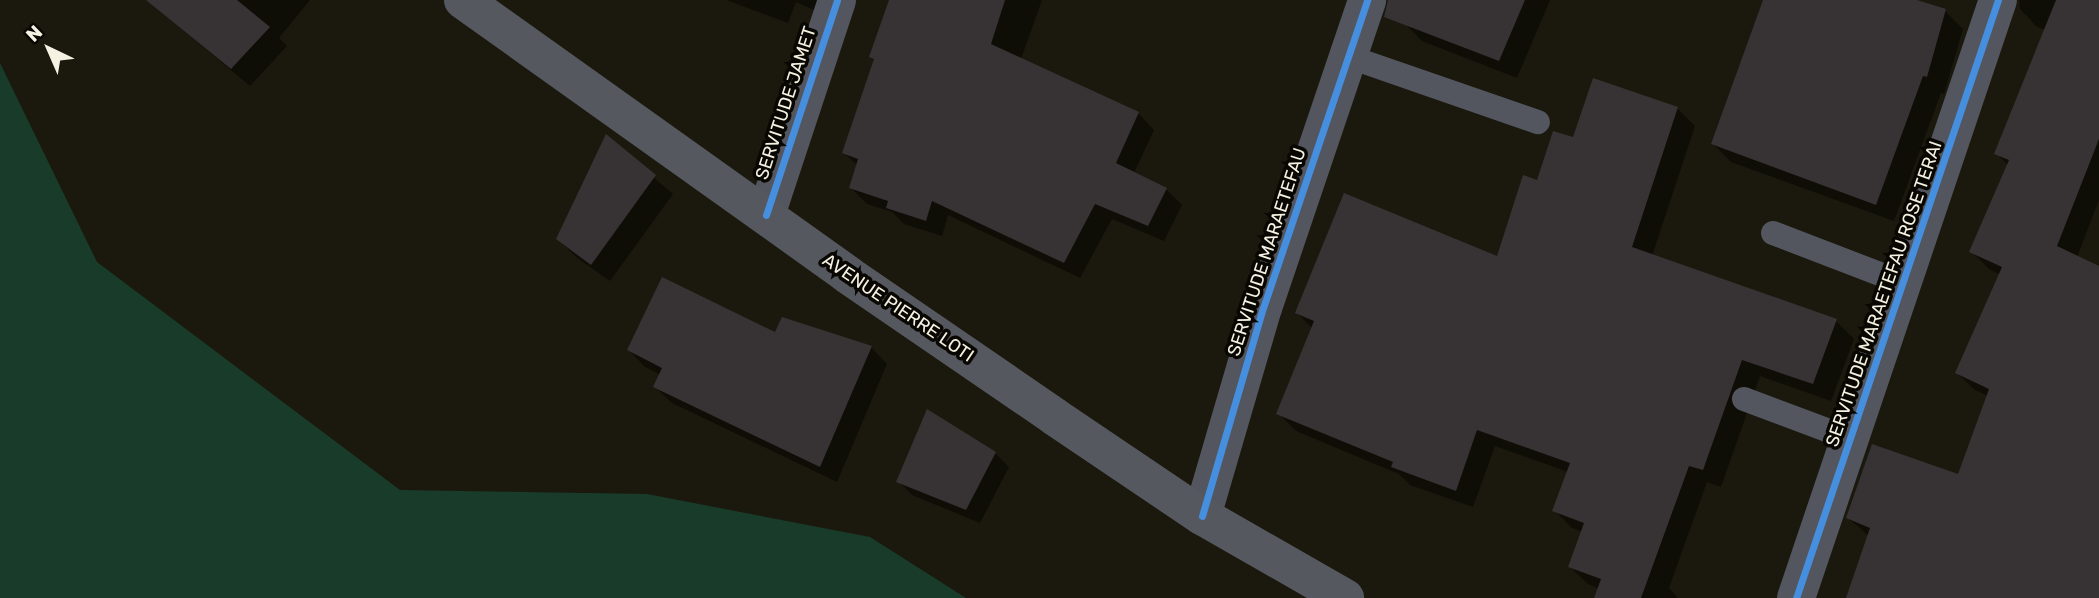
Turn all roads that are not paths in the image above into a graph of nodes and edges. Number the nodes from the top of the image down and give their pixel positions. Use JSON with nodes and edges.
{"nodes":[{"id":1,"x":463,"y":0,"type":"edge"},
{"id":2,"x":837,"y":0,"type":"edge"},
{"id":3,"x":1367,"y":0,"type":"edge"},
{"id":4,"x":1998,"y":0,"type":"edge"},
{"id":5,"x":1348,"y":56,"type":"junction"},
{"id":6,"x":1538,"y":122,"type":"dead end"},
{"id":7,"x":766,"y":215,"type":"junction"},
{"id":8,"x":1773,"y":233,"type":"dead end"},
{"id":9,"x":1903,"y":283,"type":"junction"},
{"id":10,"x":1744,"y":399,"type":"dead end"},
{"id":11,"x":1851,"y":439,"type":"junction"},
{"id":12,"x":1202,"y":516,"type":"junction"},
{"id":13,"x":1345,"y":598,"type":"edge"},
{"id":14,"x":1796,"y":598,"type":"edge"}],
"edges":[{"from":1,"to":7,"type":"main road","name":"AVENUE PIERRE LOTI"},
{"from":2,"to":7,"type":"street","name":"SERVITUDE JAMET"},
{"from":3,"to":5,"type":"street","name":"SERVITUDE MARAETEFAU"},
{"from":4,"to":9,"type":"street","name":"SERVITUDE MARAETEFAU ROSE TERAI"},
{"from":5,"to":6,"type":"lane"},
{"from":5,"to":12,"type":"street","name":"SERVITUDE MARAETEFAU"},
{"from":7,"to":12,"type":"main road","name":"AVENUE PIERRE LOTI"},
{"from":8,"to":9,"type":"lane"},
{"from":9,"to":11,"type":"street","name":"SERVITUDE MARAETEFAU ROSE TERAI"},
{"from":10,"to":11,"type":"lane"},
{"from":11,"to":14,"type":"street","name":"SERVITUDE MARAETEFAU ROSE TERAI"},
{"from":12,"to":13,"type":"main road","name":"AVENUE PIERRE LOTI"}]}
